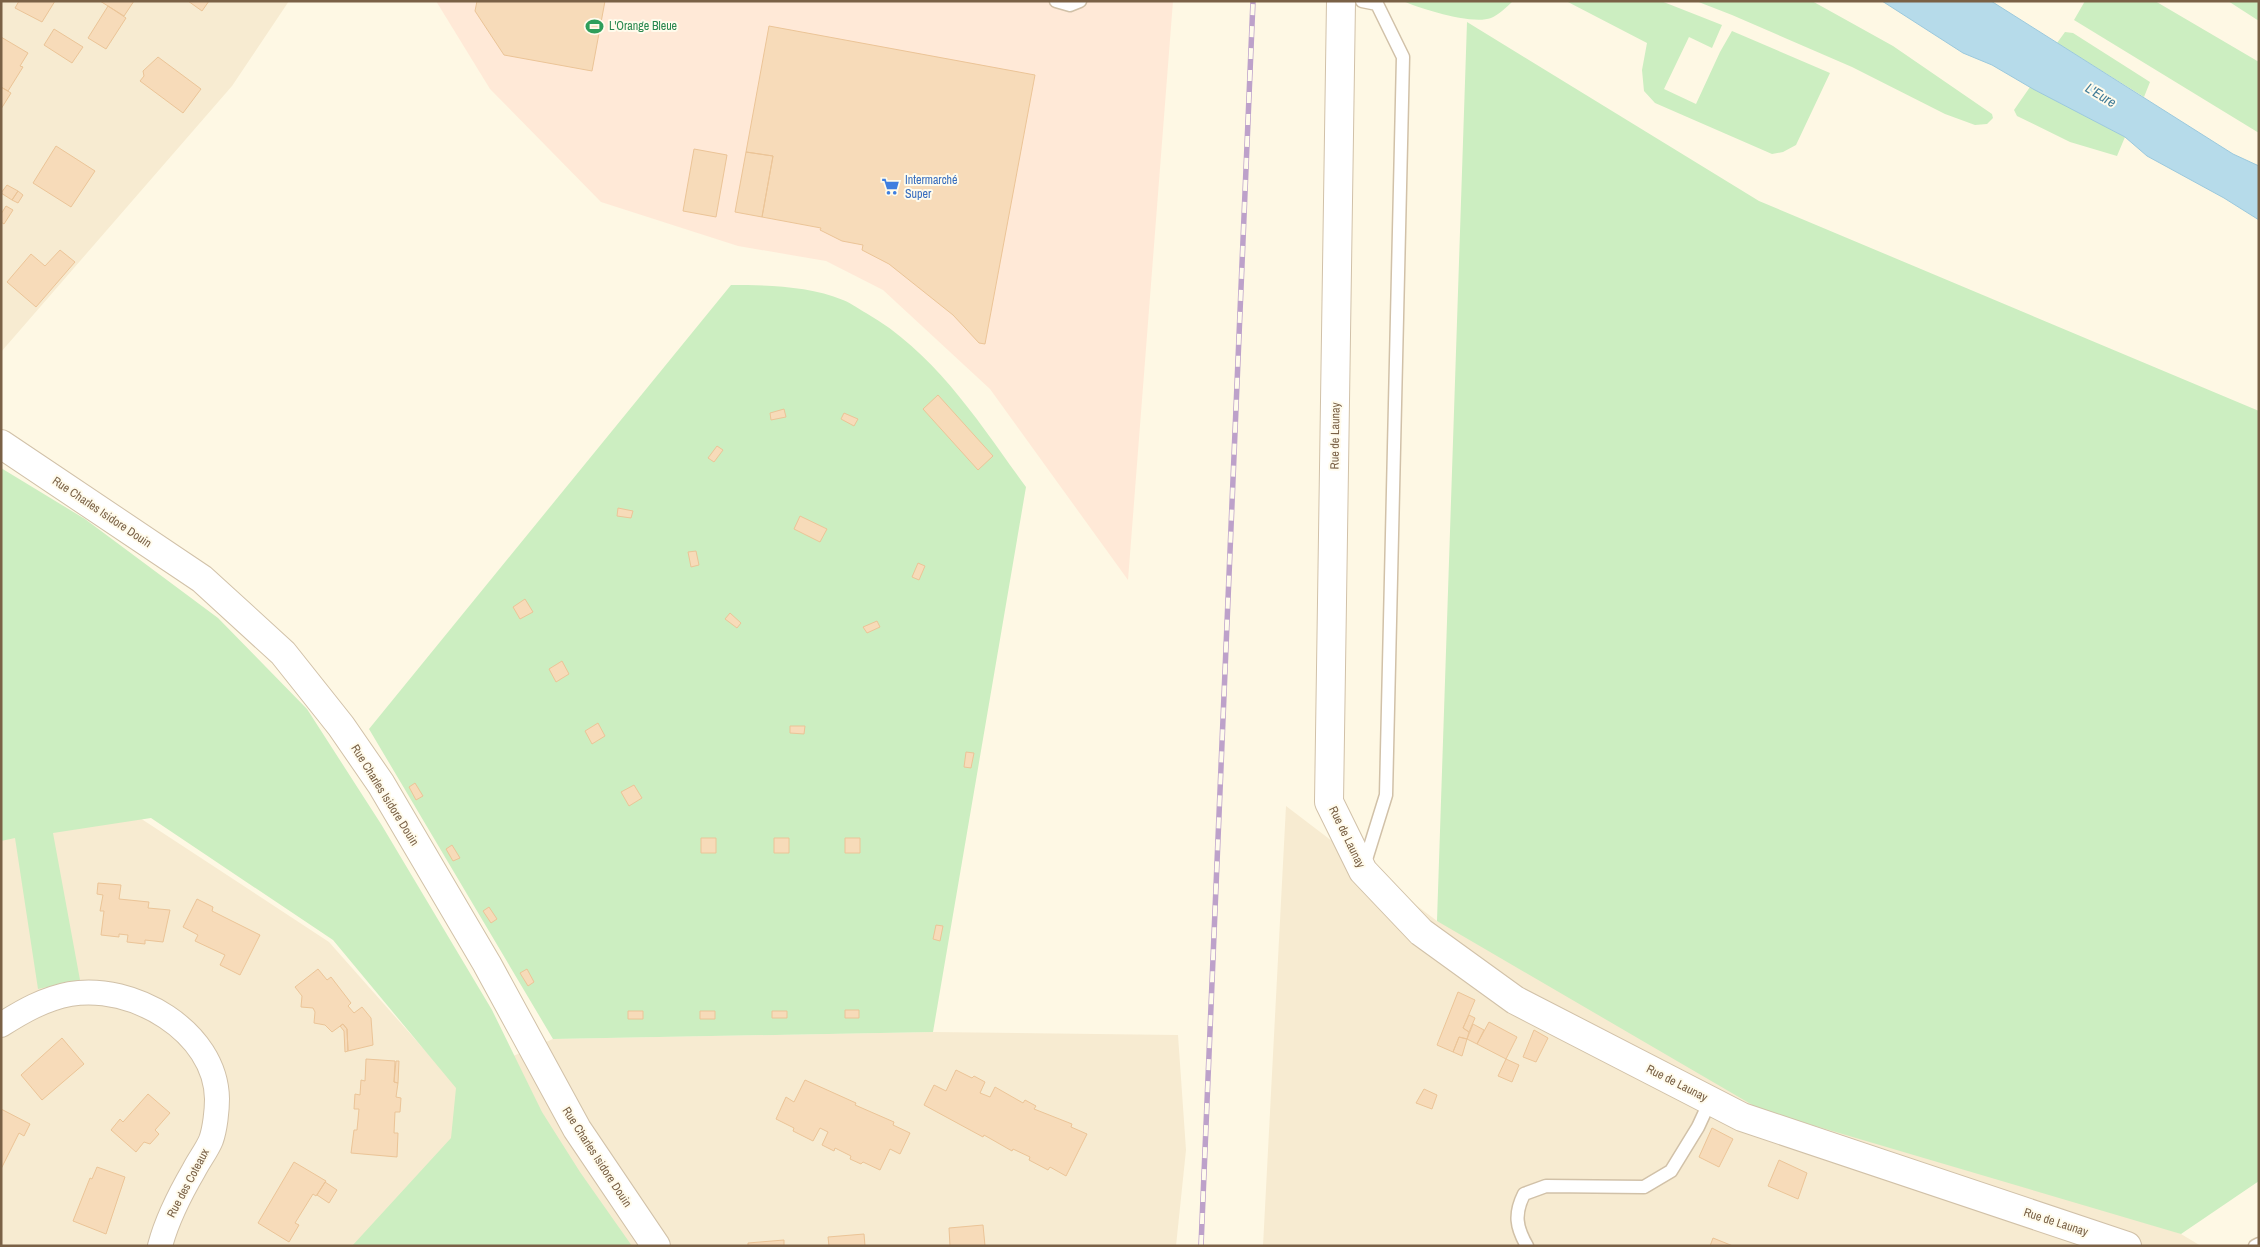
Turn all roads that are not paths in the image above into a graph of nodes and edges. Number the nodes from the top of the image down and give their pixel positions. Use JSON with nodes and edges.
{"nodes":[{"id":1,"x":1056,"y":1,"type":"edge"},
{"id":2,"x":1080,"y":1,"type":"edge"},
{"id":3,"x":1341,"y":1,"type":"edge"},
{"id":4,"x":1362,"y":1,"type":"edge"},
{"id":5,"x":1,"y":444,"type":"edge"},
{"id":6,"x":1363,"y":871,"type":"junction"},
{"id":7,"x":1,"y":1025,"type":"edge"},
{"id":8,"x":1710,"y":1101,"type":"junction"},
{"id":9,"x":2259,"y":1244,"type":"edge"},
{"id":10,"x":160,"y":1246,"type":"edge"},
{"id":11,"x":656,"y":1246,"type":"edge"},
{"id":12,"x":1527,"y":1246,"type":"edge"},
{"id":13,"x":2127,"y":1246,"type":"edge"},
{"id":14,"x":2255,"y":1246,"type":"edge"}],
"edges":[{"from":1,"to":2,"type":"lane"},
{"from":3,"to":6,"type":"street","name":"Rue de Launay"},
{"from":4,"to":6,"type":"lane"},
{"from":5,"to":11,"type":"street","name":"Rue Charles Isidore Douin"},
{"from":6,"to":8,"type":"street","name":"Rue de Launay"},
{"from":7,"to":10,"type":"street","name":"Rue des Coteaux"},
{"from":8,"to":12,"type":"lane"},
{"from":8,"to":13,"type":"street","name":"Rue de Launay"},
{"from":9,"to":14,"type":"lane"}]}
